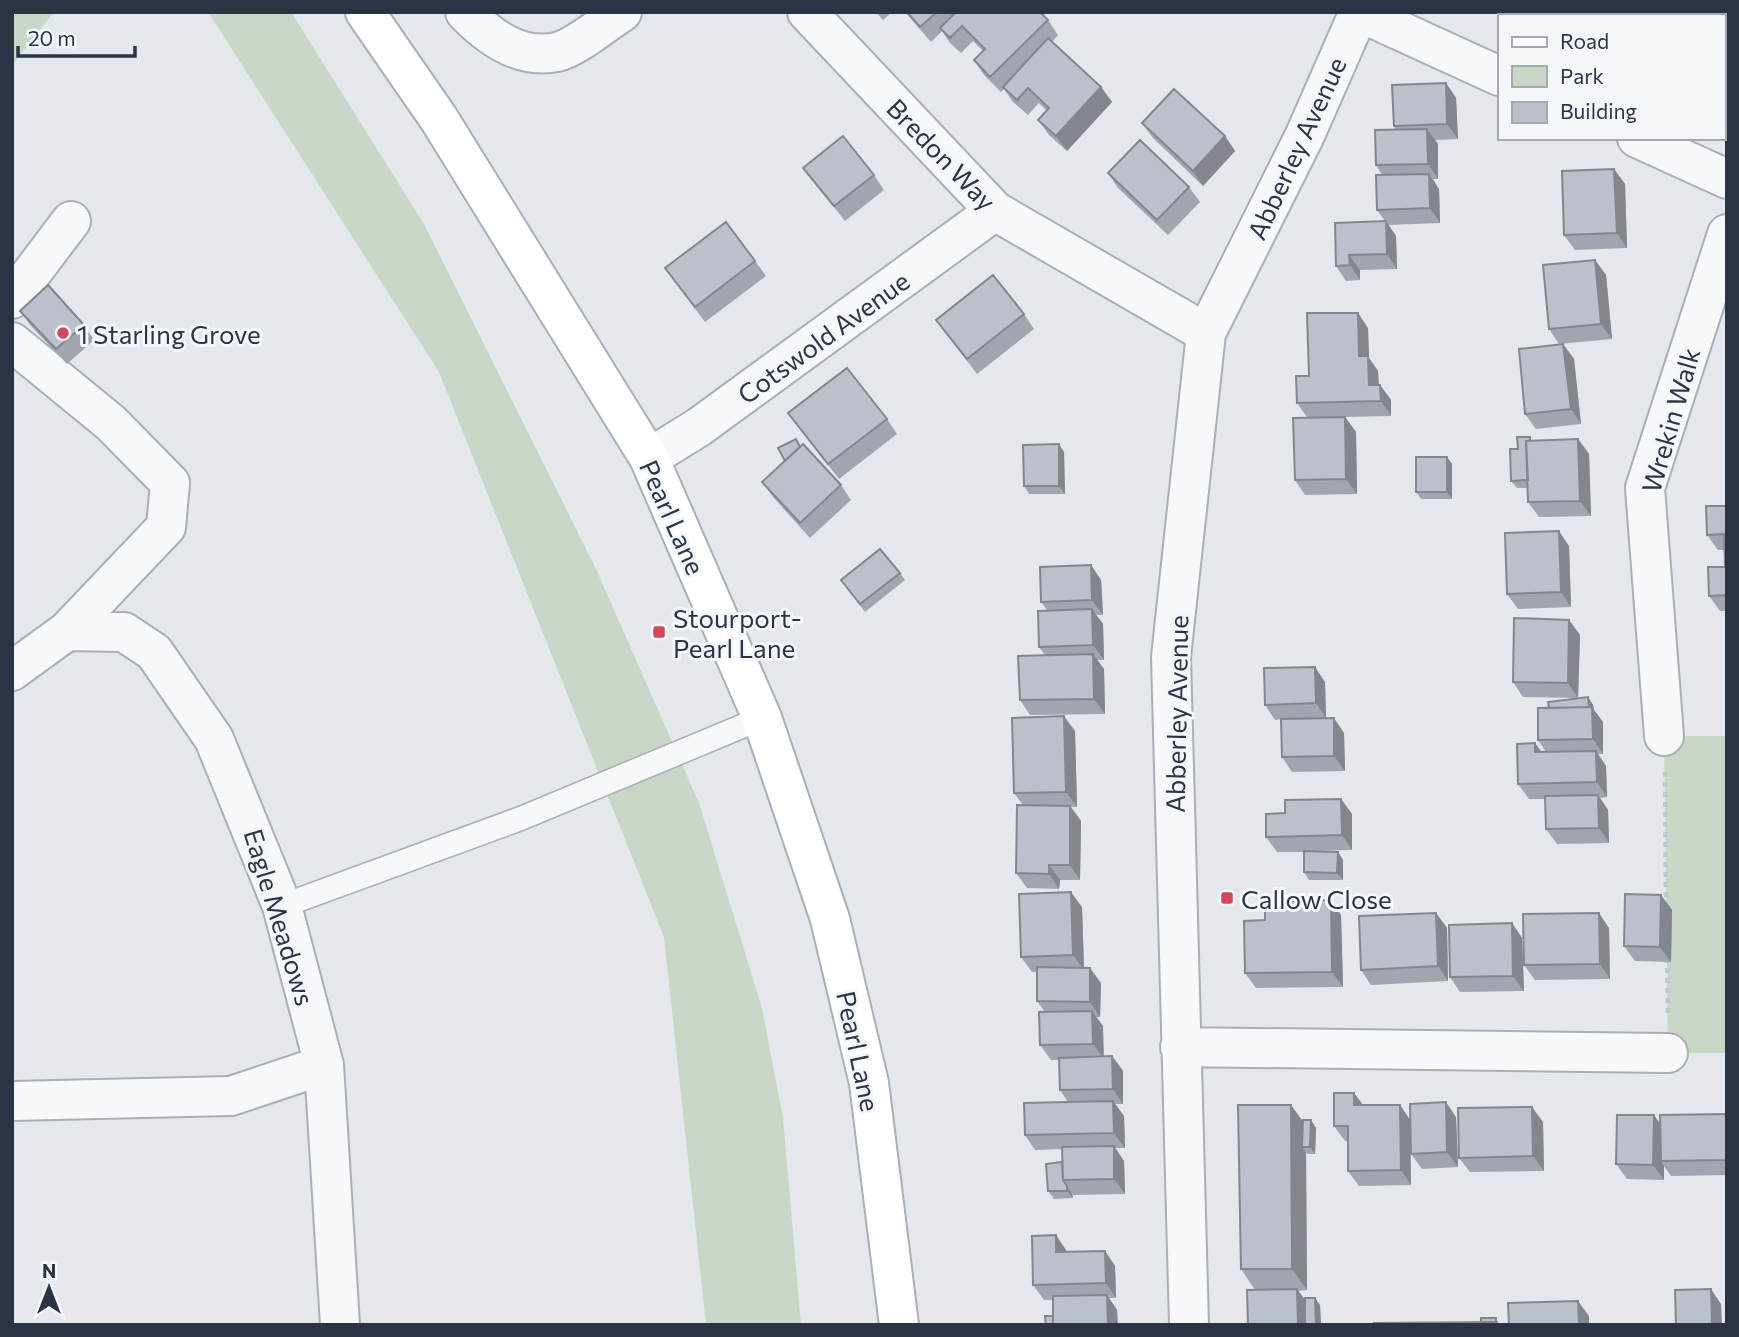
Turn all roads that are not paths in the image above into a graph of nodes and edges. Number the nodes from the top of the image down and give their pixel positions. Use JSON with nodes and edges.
{"nodes":[{"id":1,"x":365,"y":12,"type":"edge"},
{"id":2,"x":466,"y":12,"type":"edge"},
{"id":3,"x":622,"y":12,"type":"edge"},
{"id":4,"x":807,"y":12,"type":"edge"},
{"id":5,"x":1359,"y":12,"type":"edge"},
{"id":6,"x":1498,"y":76,"type":"edge"},
{"id":7,"x":1641,"y":140,"type":"edge"},
{"id":8,"x":1727,"y":179,"type":"edge"},
{"id":9,"x":995,"y":211,"type":"junction"},
{"id":10,"x":71,"y":221,"type":"dead end"},
{"id":11,"x":1727,"y":234,"type":"edge"},
{"id":12,"x":12,"y":299,"type":"edge"},
{"id":13,"x":1206,"y":334,"type":"junction"},
{"id":14,"x":12,"y":342,"type":"edge"},
{"id":15,"x":649,"y":458,"type":"junction"},
{"id":16,"x":67,"y":631,"type":"junction"},
{"id":17,"x":12,"y":671,"type":"edge"},
{"id":18,"x":762,"y":718,"type":"junction"},
{"id":19,"x":1664,"y":736,"type":"road end"},
{"id":20,"x":282,"y":906,"type":"junction"},
{"id":21,"x":1180,"y":1047,"type":"junction"},
{"id":22,"x":1668,"y":1053,"type":"road end"},
{"id":23,"x":324,"y":1065,"type":"junction"},
{"id":24,"x":12,"y":1101,"type":"edge"},
{"id":25,"x":340,"y":1325,"type":"edge"},
{"id":26,"x":899,"y":1325,"type":"edge"},
{"id":27,"x":1189,"y":1325,"type":"edge"}],
"edges":[{"from":1,"to":15,"type":"main road","name":"Pearl Lane"},
{"from":2,"to":3,"type":"street"},
{"from":4,"to":9,"type":"street","name":"Bredon Way"},
{"from":5,"to":6,"type":"street"},
{"from":5,"to":13,"type":"street","name":"Abberley Avenue"},
{"from":7,"to":8,"type":"street"},
{"from":9,"to":13,"type":"street","name":"Bredon Way"},
{"from":9,"to":15,"type":"street","name":"Cotswold Avenue"},
{"from":10,"to":12,"type":"street"},
{"from":11,"to":19,"type":"street","name":"Wrekin Walk"},
{"from":13,"to":21,"type":"street","name":"Abberley Avenue"},
{"from":14,"to":16,"type":"street"},
{"from":15,"to":18,"type":"main road","name":"Pearl Lane"},
{"from":16,"to":17,"type":"street"},
{"from":16,"to":20,"type":"street","name":"Eagle Meadows"},
{"from":18,"to":20,"type":"lane"},
{"from":18,"to":26,"type":"main road","name":"Pearl Lane"},
{"from":20,"to":23,"type":"street","name":"Eagle Meadows"},
{"from":21,"to":22,"type":"street"},
{"from":21,"to":27,"type":"street","name":"Abberley Avenue"},
{"from":23,"to":24,"type":"street"},
{"from":23,"to":25,"type":"street","name":"Eagle Meadows"}]}
